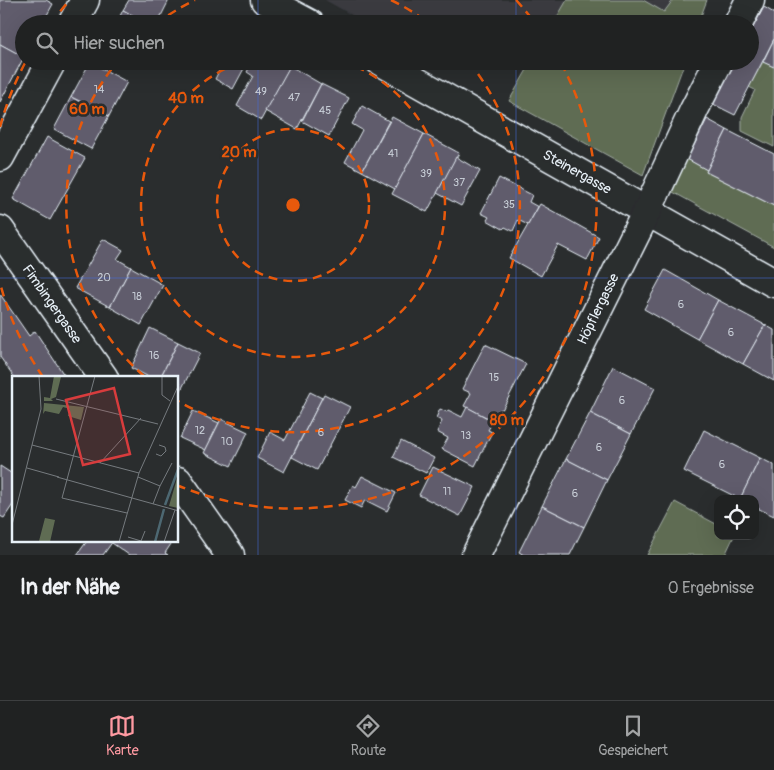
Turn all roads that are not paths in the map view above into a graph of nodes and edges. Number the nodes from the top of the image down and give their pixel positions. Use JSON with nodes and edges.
{"nodes":[{"id":1,"x":85,"y":0,"type":"edge"},
{"id":2,"x":265,"y":0,"type":"edge"},
{"id":3,"x":750,"y":0,"type":"edge"},
{"id":4,"x":77,"y":15,"type":"edge"},
{"id":5,"x":293,"y":15,"type":"edge"},
{"id":6,"x":742,"y":15,"type":"edge"},
{"id":7,"x":47,"y":70,"type":"edge"},
{"id":8,"x":396,"y":70,"type":"edge"},
{"id":9,"x":714,"y":70,"type":"edge"},
{"id":10,"x":0,"y":157,"type":"edge"},
{"id":11,"x":647,"y":211,"type":"junction"},
{"id":12,"x":0,"y":230,"type":"edge"},
{"id":13,"x":774,"y":283,"type":"edge"},
{"id":14,"x":103,"y":376,"type":"edge"},
{"id":15,"x":179,"y":482,"type":"edge"},
{"id":16,"x":230,"y":555,"type":"edge"},
{"id":17,"x":476,"y":555,"type":"edge"}],
"edges":[{"from":1,"to":4,"type":"street"},
{"from":2,"to":5,"type":"street"},
{"from":3,"to":6,"type":"street"},
{"from":7,"to":10,"type":"street"},
{"from":8,"to":11,"type":"street","name":"Steinergasse"},
{"from":9,"to":11,"type":"street","name":"Höpflergasse"},
{"from":11,"to":13,"type":"street","name":"Steinergasse"},
{"from":11,"to":17,"type":"street","name":"Höpflergasse"},
{"from":12,"to":14,"type":"street","name":"Fimbingergasse"},
{"from":15,"to":16,"type":"street"}]}
